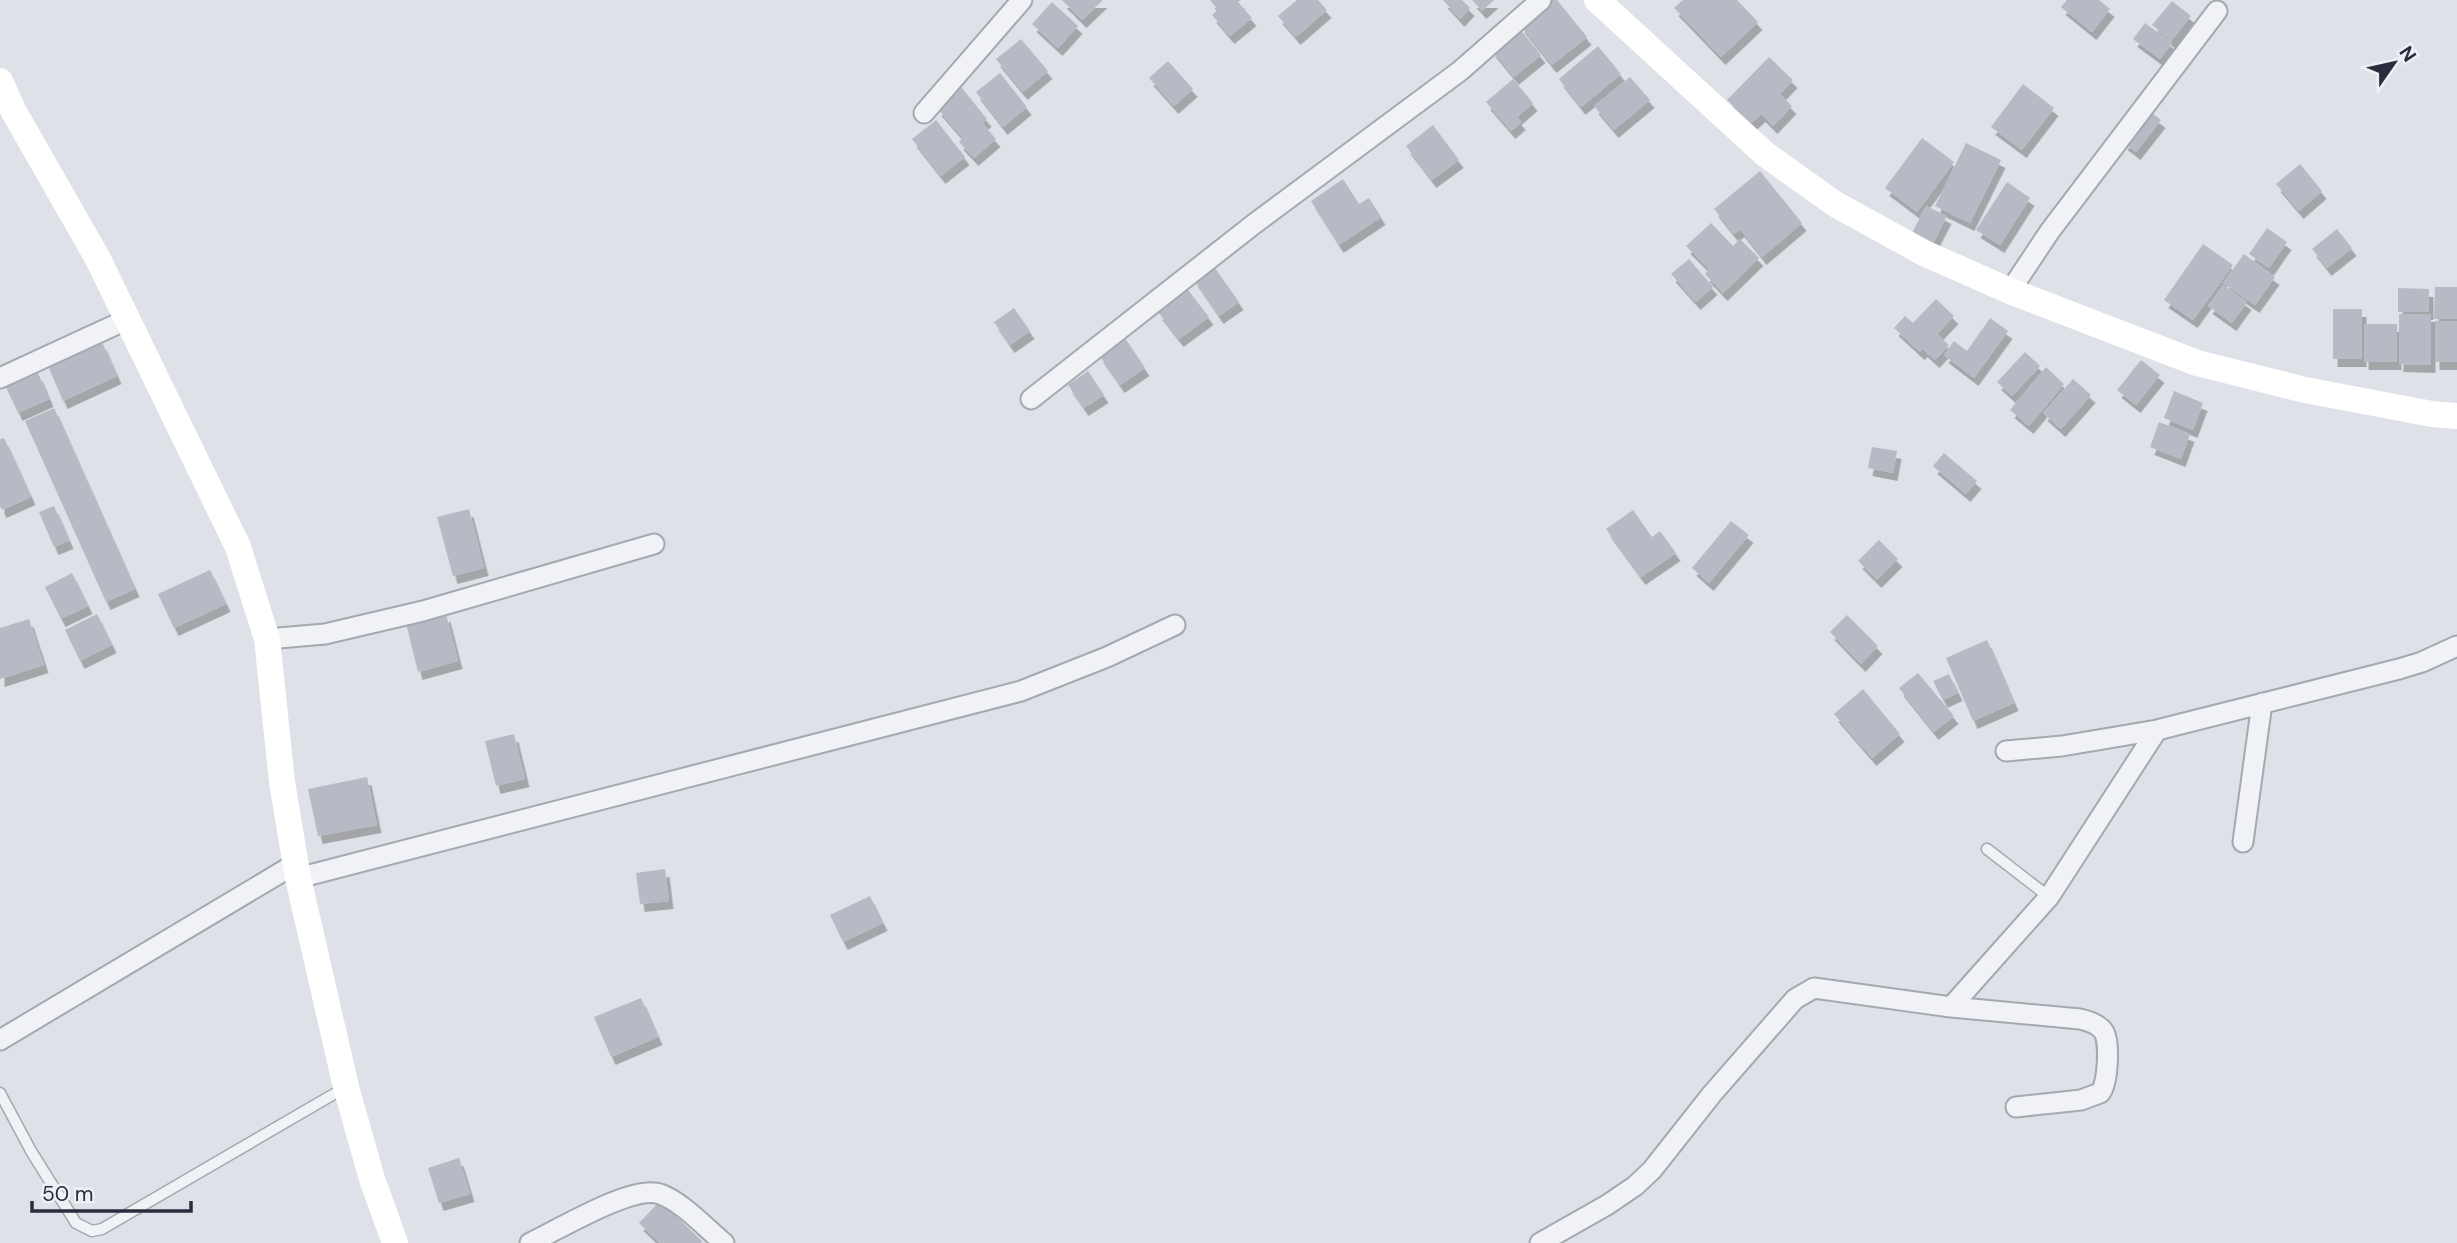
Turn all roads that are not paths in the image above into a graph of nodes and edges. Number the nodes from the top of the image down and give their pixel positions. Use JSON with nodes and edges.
{"nodes":[{"id":1,"x":1022,"y":0,"type":"edge"},
{"id":2,"x":1541,"y":0,"type":"edge"},
{"id":3,"x":1597,"y":0,"type":"edge"},
{"id":4,"x":2217,"y":11,"type":"dead end"},
{"id":5,"x":0,"y":81,"type":"edge"},
{"id":6,"x":924,"y":113,"type":"dead end"},
{"id":7,"x":2010,"y":291,"type":"junction"},
{"id":8,"x":128,"y":319,"type":"junction"},
{"id":9,"x":0,"y":379,"type":"edge"},
{"id":10,"x":1031,"y":399,"type":"dead end"},
{"id":11,"x":2457,"y":416,"type":"edge"},
{"id":12,"x":654,"y":544,"type":"dead end"},
{"id":13,"x":1175,"y":625,"type":"dead end"},
{"id":14,"x":267,"y":639,"type":"junction"},
{"id":15,"x":2457,"y":646,"type":"edge"},
{"id":16,"x":2262,"y":703,"type":"junction"},
{"id":17,"x":2157,"y":730,"type":"junction"},
{"id":18,"x":2006,"y":751,"type":"dead end"},
{"id":19,"x":2243,"y":842,"type":"dead end"},
{"id":20,"x":1987,"y":849,"type":"dead end"},
{"id":21,"x":296,"y":871,"type":"junction"},
{"id":22,"x":2049,"y":897,"type":"junction"},
{"id":23,"x":1951,"y":1007,"type":"junction"},
{"id":24,"x":0,"y":1040,"type":"edge"},
{"id":25,"x":346,"y":1087,"type":"junction"},
{"id":26,"x":0,"y":1093,"type":"edge"},
{"id":27,"x":2017,"y":1107,"type":"dead end"},
{"id":28,"x":395,"y":1243,"type":"edge"},
{"id":29,"x":530,"y":1243,"type":"edge"},
{"id":30,"x":724,"y":1243,"type":"edge"},
{"id":31,"x":1540,"y":1243,"type":"edge"}],
"edges":[{"from":1,"to":6,"type":"street"},
{"from":2,"to":10,"type":"street"},
{"from":3,"to":7,"type":"street"},
{"from":4,"to":7,"type":"street"},
{"from":5,"to":8,"type":"street"},
{"from":7,"to":11,"type":"street"},
{"from":8,"to":9,"type":"street"},
{"from":8,"to":14,"type":"street"},
{"from":12,"to":14,"type":"street"},
{"from":13,"to":21,"type":"street"},
{"from":14,"to":21,"type":"street"},
{"from":15,"to":16,"type":"street"},
{"from":16,"to":17,"type":"street"},
{"from":16,"to":19,"type":"street"},
{"from":17,"to":18,"type":"street"},
{"from":17,"to":22,"type":"street"},
{"from":20,"to":22,"type":"lane"},
{"from":21,"to":24,"type":"street"},
{"from":21,"to":25,"type":"street"},
{"from":22,"to":23,"type":"street"},
{"from":23,"to":27,"type":"street"},
{"from":23,"to":31,"type":"street"},
{"from":25,"to":26,"type":"lane"},
{"from":25,"to":28,"type":"street"},
{"from":29,"to":30,"type":"street"}]}
